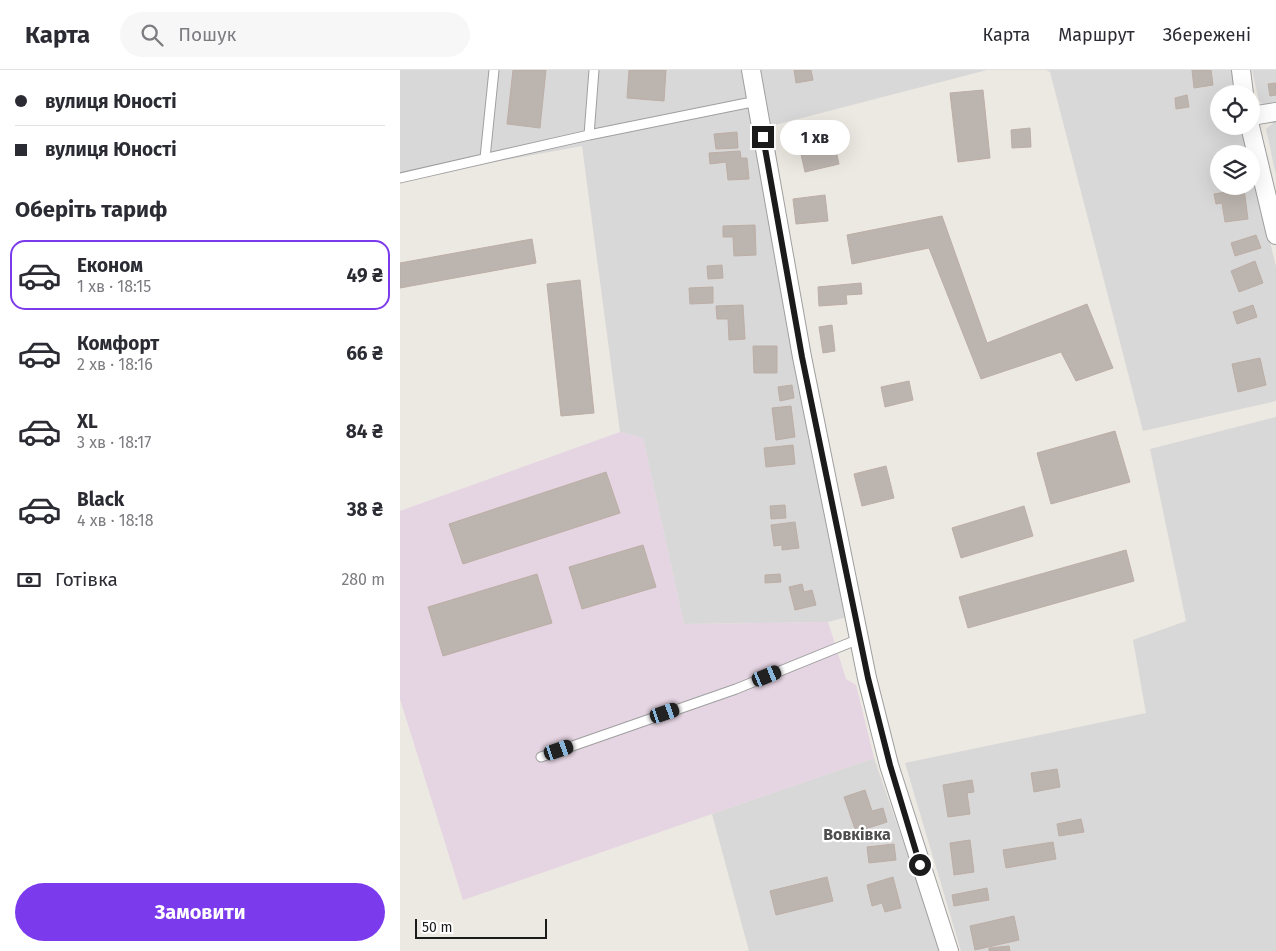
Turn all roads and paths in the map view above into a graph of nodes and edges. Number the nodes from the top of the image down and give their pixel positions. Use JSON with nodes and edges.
{"nodes":[{"id":1,"x":494,"y":70,"type":"edge"},
{"id":2,"x":594,"y":70,"type":"edge"},
{"id":3,"x":751,"y":70,"type":"edge"},
{"id":4,"x":1240,"y":70,"type":"edge"},
{"id":5,"x":1242,"y":85,"type":"edge"},
{"id":6,"x":757,"y":101,"type":"junction"},
{"id":7,"x":1276,"y":112,"type":"edge"},
{"id":8,"x":1260,"y":115,"type":"edge"},
{"id":9,"x":589,"y":135,"type":"junction"},
{"id":10,"x":1252,"y":135,"type":"edge"},
{"id":11,"x":485,"y":158,"type":"junction"},
{"id":12,"x":400,"y":178,"type":"edge"},
{"id":13,"x":1276,"y":235,"type":"edge"},
{"id":14,"x":859,"y":639,"type":"junction"},
{"id":15,"x":541,"y":757,"type":"dead end"},
{"id":16,"x":949,"y":951,"type":"edge"}],
"edges":[{"from":1,"to":11,"type":"lane"},
{"from":2,"to":9,"type":"lane"},
{"from":3,"to":6,"type":"street"},
{"from":4,"to":5,"type":"street"},
{"from":6,"to":9,"type":"lane"},
{"from":6,"to":14,"type":"street"},
{"from":7,"to":8,"type":"street"},
{"from":9,"to":11,"type":"lane"},
{"from":10,"to":13,"type":"street"},
{"from":11,"to":12,"type":"lane"},
{"from":14,"to":15,"type":"lane"},
{"from":14,"to":16,"type":"street"}]}
